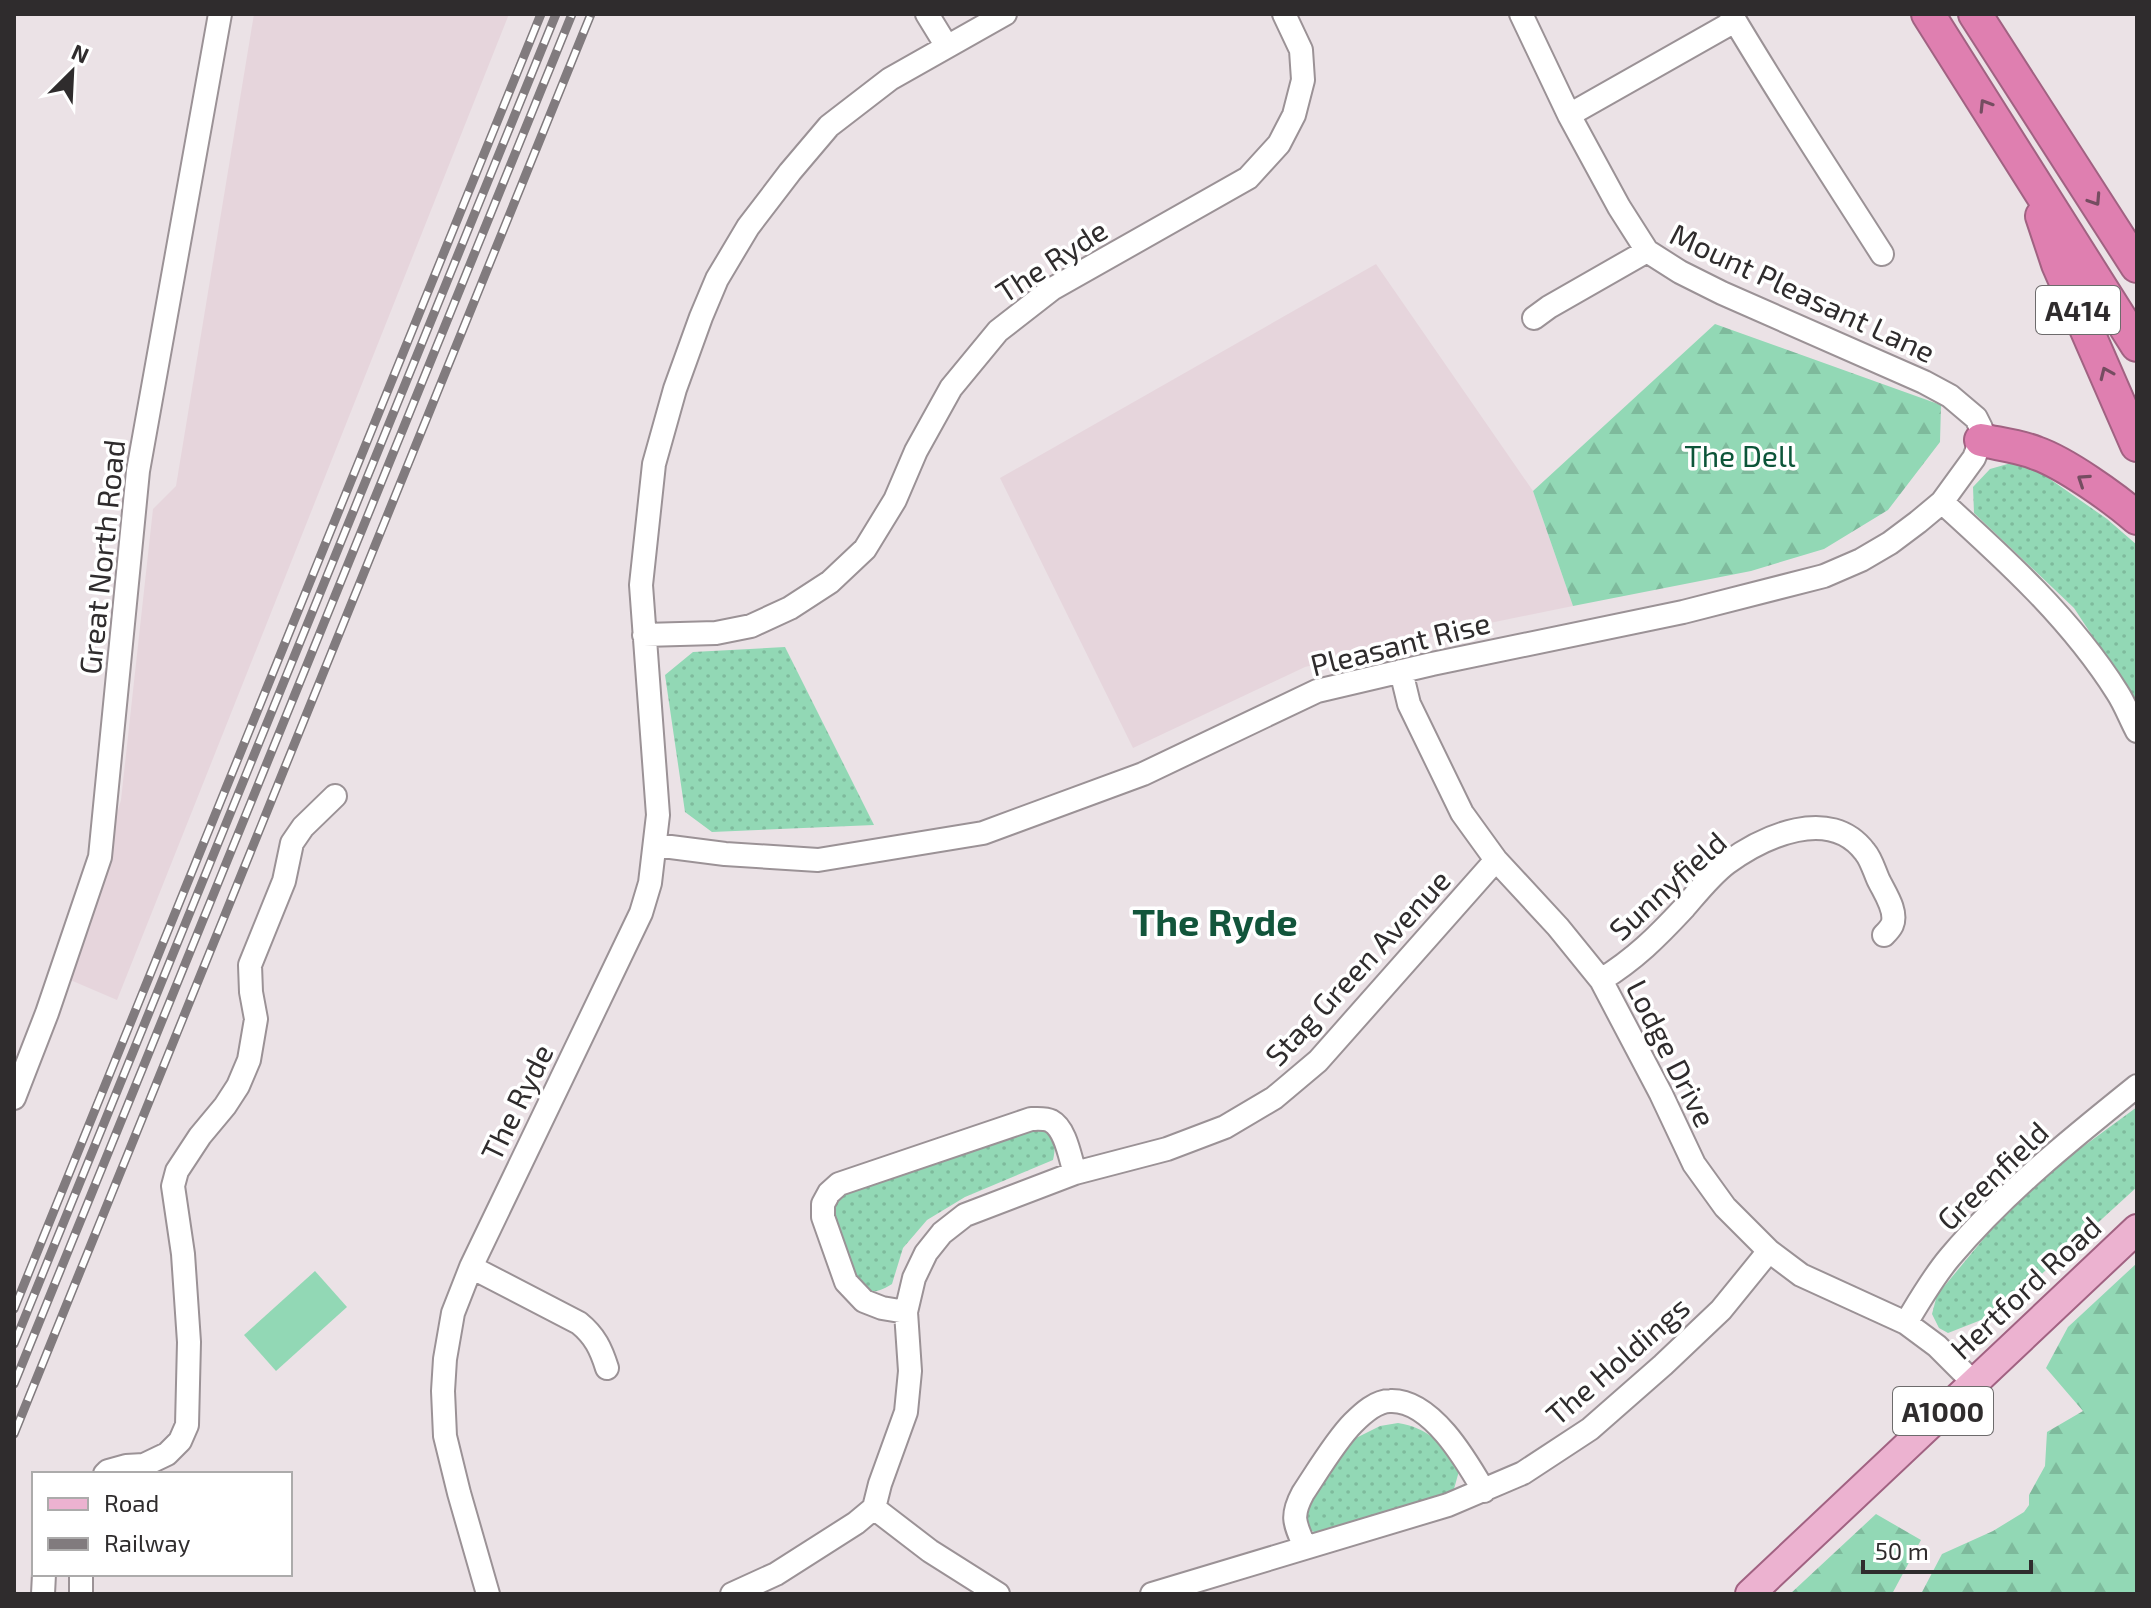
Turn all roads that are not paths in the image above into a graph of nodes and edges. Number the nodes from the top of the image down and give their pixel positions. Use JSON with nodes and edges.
{"nodes":[{"id":1,"x":220,"y":14,"type":"edge"},
{"id":2,"x":927,"y":14,"type":"edge"},
{"id":3,"x":1005,"y":14,"type":"edge"},
{"id":4,"x":1284,"y":14,"type":"edge"},
{"id":5,"x":1521,"y":14,"type":"edge"},
{"id":6,"x":1928,"y":14,"type":"edge"},
{"id":7,"x":1975,"y":14,"type":"edge"},
{"id":8,"x":1733,"y":17,"type":"edge"},
{"id":9,"x":946,"y":45,"type":"junction"},
{"id":10,"x":1569,"y":115,"type":"junction"},
{"id":11,"x":2027,"y":171,"type":"junction"},
{"id":12,"x":1647,"y":251,"type":"junction"},
{"id":13,"x":1882,"y":254,"type":"dead end"},
{"id":14,"x":2137,"y":266,"type":"edge"},
{"id":15,"x":1534,"y":318,"type":"dead end"},
{"id":16,"x":2137,"y":345,"type":"edge"},
{"id":17,"x":1981,"y":440,"type":"junction"},
{"id":18,"x":2137,"y":445,"type":"edge"},
{"id":19,"x":1942,"y":502,"type":"junction"},
{"id":20,"x":2137,"y":518,"type":"edge"},
{"id":21,"x":644,"y":635,"type":"junction"},
{"id":22,"x":1401,"y":671,"type":"junction"},
{"id":23,"x":2137,"y":731,"type":"edge"},
{"id":24,"x":335,"y":796,"type":"dead end"},
{"id":25,"x":655,"y":845,"type":"junction"},
{"id":26,"x":1496,"y":860,"type":"junction"},
{"id":27,"x":1884,"y":935,"type":"dead end"},
{"id":28,"x":1601,"y":980,"type":"junction"},
{"id":29,"x":2137,"y":1086,"type":"edge"},
{"id":30,"x":14,"y":1098,"type":"edge"},
{"id":31,"x":1075,"y":1173,"type":"junction"},
{"id":32,"x":2137,"y":1229,"type":"edge"},
{"id":33,"x":1769,"y":1251,"type":"junction"},
{"id":34,"x":471,"y":1267,"type":"junction"},
{"id":35,"x":906,"y":1312,"type":"junction"},
{"id":36,"x":1906,"y":1323,"type":"junction"},
{"id":37,"x":607,"y":1368,"type":"dead end"},
{"id":38,"x":1973,"y":1382,"type":"junction"},
{"id":39,"x":107,"y":1472,"type":"edge"},
{"id":40,"x":1484,"y":1491,"type":"junction"},
{"id":41,"x":874,"y":1508,"type":"junction"},
{"id":42,"x":1305,"y":1547,"type":"junction"},
{"id":43,"x":488,"y":1594,"type":"edge"},
{"id":44,"x":732,"y":1594,"type":"edge"},
{"id":45,"x":998,"y":1594,"type":"edge"},
{"id":46,"x":1152,"y":1594,"type":"edge"},
{"id":47,"x":1750,"y":1594,"type":"edge"}],
"edges":[{"from":1,"to":30,"type":"street","name":"Great North Road"},
{"from":2,"to":9,"type":"street"},
{"from":3,"to":9,"type":"street","name":"The Ryde"},
{"from":4,"to":21,"type":"street","name":"The Ryde"},
{"from":5,"to":10,"type":"street","name":"Mount Pleasant Lane"},
{"from":11,"to":6,"type":"highway","number":"A414","one_way":true},
{"from":7,"to":14,"type":"highway","number":"A414","one_way":true},
{"from":8,"to":10,"type":"street"},
{"from":8,"to":13,"type":"street"},
{"from":9,"to":21,"type":"street","name":"The Ryde"},
{"from":10,"to":12,"type":"street","name":"Mount Pleasant Lane"},
{"from":11,"to":16,"type":"highway","number":"A414"},
{"from":18,"to":11,"type":"highway","number":"A414","one_way":true},
{"from":12,"to":15,"type":"street"},
{"from":12,"to":17,"type":"street","name":"Mount Pleasant Lane"},
{"from":17,"to":19,"type":"street","name":"Pleasant Rise"},
{"from":20,"to":17,"type":"highway","one_way":true},
{"from":19,"to":22,"type":"street","name":"Pleasant Rise"},
{"from":19,"to":23,"type":"street"},
{"from":21,"to":25,"type":"street","name":"The Ryde"},
{"from":22,"to":25,"type":"street","name":"Pleasant Rise"},
{"from":22,"to":26,"type":"street","name":"Lodge Drive"},
{"from":24,"to":39,"type":"street"},
{"from":25,"to":34,"type":"street","name":"The Ryde"},
{"from":26,"to":28,"type":"street","name":"Lodge Drive"},
{"from":26,"to":31,"type":"street","name":"Stag Green Avenue"},
{"from":27,"to":28,"type":"street","name":"Sunnyfield"},
{"from":28,"to":33,"type":"street","name":"Lodge Drive"},
{"from":29,"to":36,"type":"street","name":"Greenfield"},
{"from":31,"to":35,"type":"street","name":"Stag Green Avenue"},
{"from":31,"to":35,"type":"street"},
{"from":32,"to":38,"type":"main road","name":"Hertford Road","number":"A1000"},
{"from":33,"to":36,"type":"street","name":"Lodge Drive"},
{"from":33,"to":40,"type":"street","name":"The Holdings"},
{"from":34,"to":37,"type":"street"},
{"from":34,"to":43,"type":"street","name":"The Ryde"},
{"from":35,"to":41,"type":"street","name":"Stag Green Avenue"},
{"from":36,"to":38,"type":"street","name":"Lodge Drive"},
{"from":38,"to":47,"type":"main road","name":"Hertford Road","number":"A1000"},
{"from":40,"to":42,"type":"street","name":"The Holdings"},
{"from":40,"to":42,"type":"street"},
{"from":41,"to":44,"type":"street"},
{"from":41,"to":45,"type":"street"},
{"from":42,"to":46,"type":"street","name":"The Holdings"}]}
